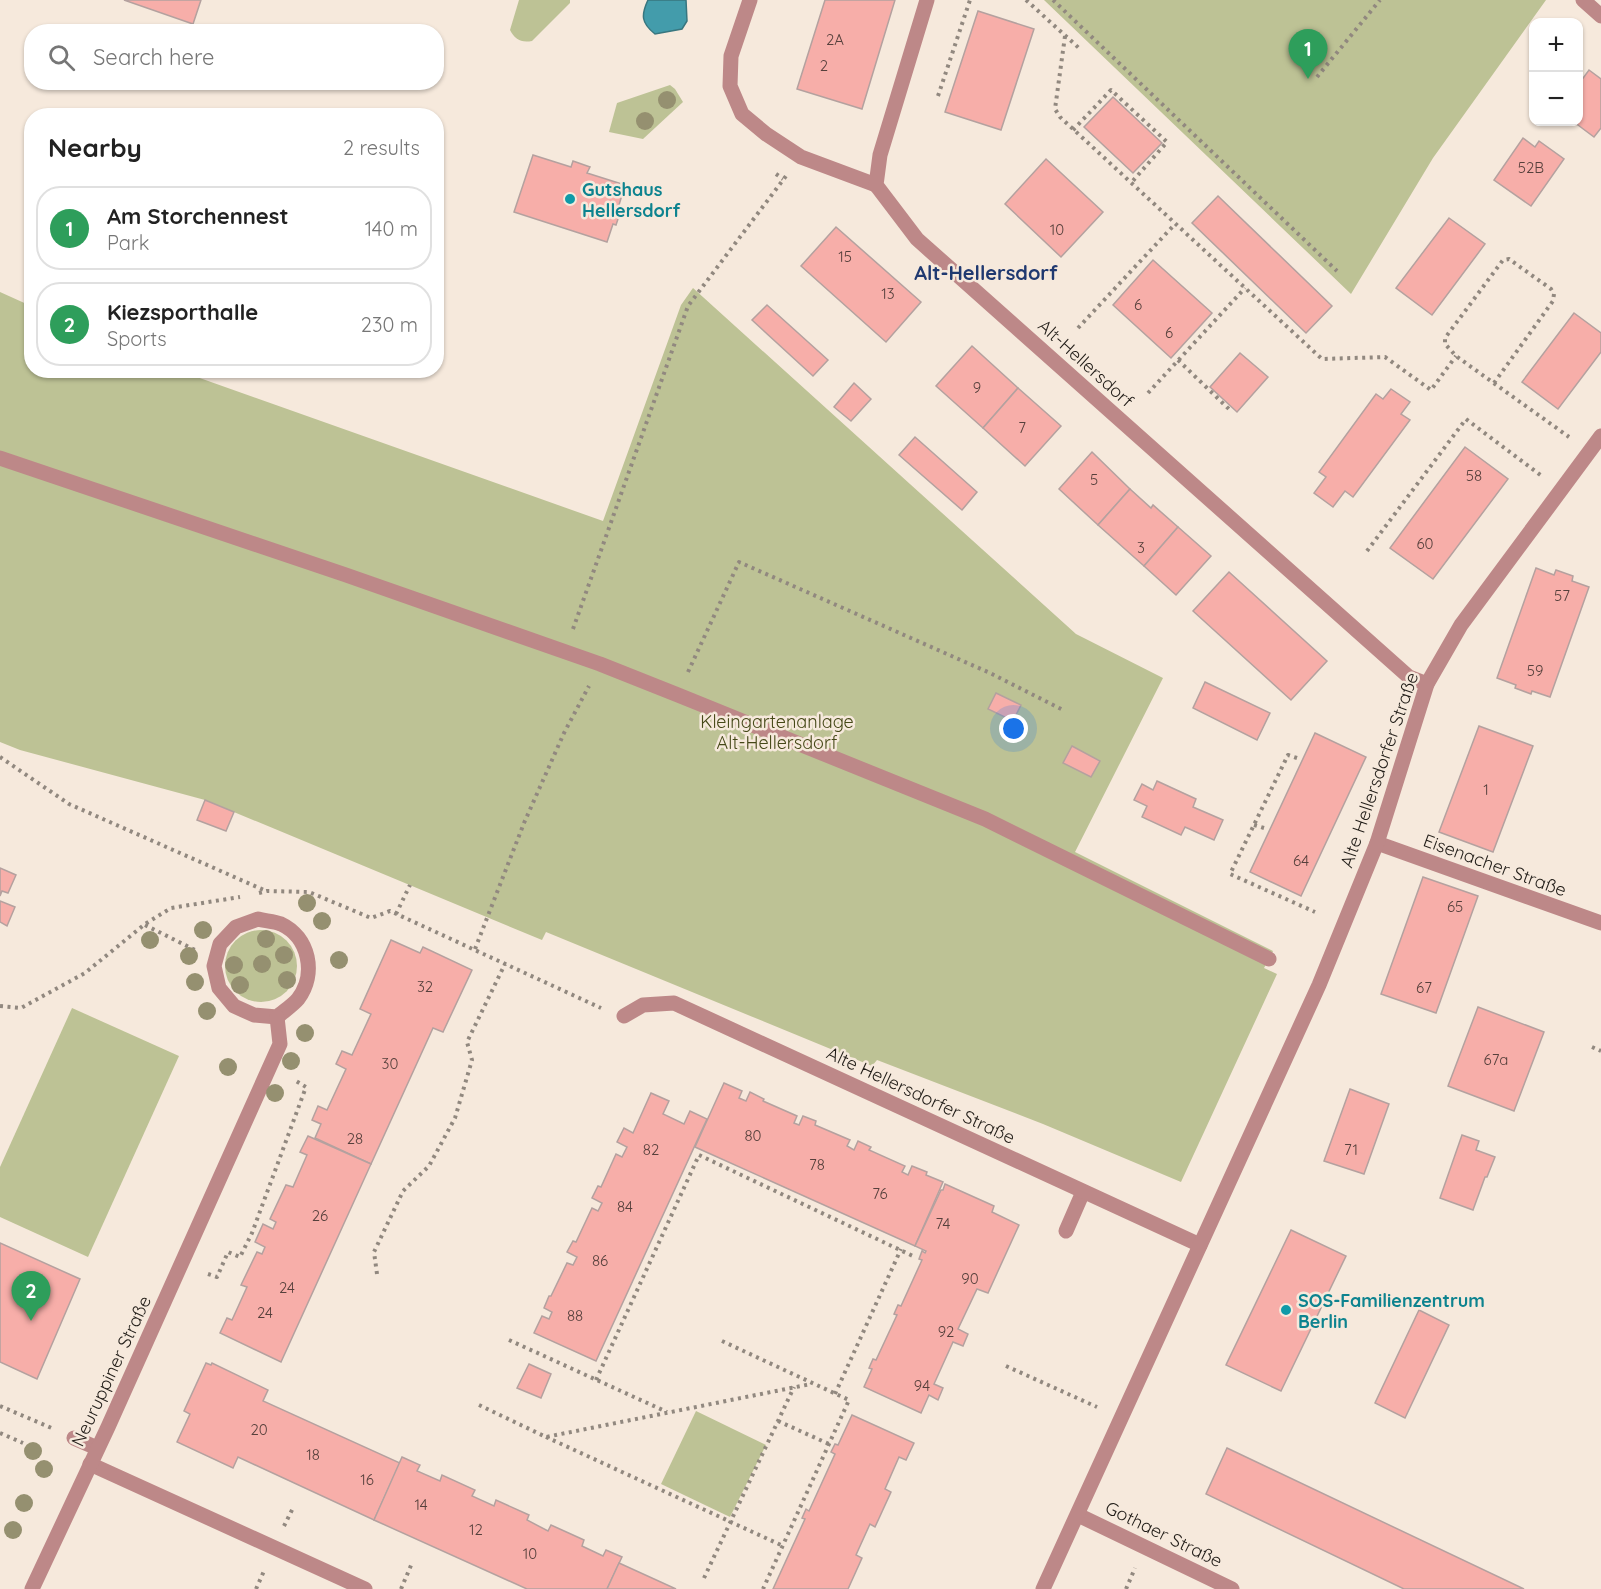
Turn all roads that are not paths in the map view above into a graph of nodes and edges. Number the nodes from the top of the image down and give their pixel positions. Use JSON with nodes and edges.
{"nodes":[{"id":1,"x":750,"y":0,"type":"edge"},
{"id":2,"x":927,"y":0,"type":"edge"},
{"id":3,"x":1583,"y":0,"type":"edge"},
{"id":4,"x":1601,"y":16,"type":"edge"},
{"id":5,"x":876,"y":185,"type":"junction"},
{"id":6,"x":1601,"y":436,"type":"edge"},
{"id":7,"x":0,"y":458,"type":"edge"},
{"id":8,"x":1427,"y":684,"type":"junction"},
{"id":9,"x":1377,"y":843,"type":"junction"},
{"id":10,"x":1601,"y":923,"type":"edge"},
{"id":11,"x":1269,"y":958,"type":"dead end"},
{"id":12,"x":624,"y":1016,"type":"dead end"},
{"id":13,"x":277,"y":1017,"type":"junction"},
{"id":14,"x":1083,"y":1192,"type":"junction"},
{"id":15,"x":1066,"y":1231,"type":"dead end"},
{"id":16,"x":1200,"y":1245,"type":"junction"},
{"id":17,"x":74,"y":1438,"type":"road end"},
{"id":18,"x":97,"y":1448,"type":"junction"},
{"id":19,"x":90,"y":1464,"type":"junction"},
{"id":20,"x":1078,"y":1515,"type":"junction"},
{"id":21,"x":32,"y":1589,"type":"edge"},
{"id":22,"x":364,"y":1589,"type":"edge"},
{"id":23,"x":1044,"y":1589,"type":"edge"},
{"id":24,"x":1232,"y":1589,"type":"edge"}],
"edges":[{"from":1,"to":5,"type":"street"},
{"from":2,"to":5,"type":"street"},
{"from":3,"to":4,"type":"street"},
{"from":5,"to":8,"type":"street","name":"Alt-Hellersdorf"},
{"from":6,"to":8,"type":"street","name":"Alte Hellersdorfer Straße"},
{"from":7,"to":11,"type":"street"},
{"from":8,"to":9,"type":"street","name":"Alte Hellersdorfer Straße"},
{"from":9,"to":10,"type":"street","name":"Eisenacher Straße"},
{"from":9,"to":16,"type":"street","name":"Alte Hellersdorfer Straße"},
{"from":12,"to":14,"type":"street","name":"Alte Hellersdorfer Straße"},
{"from":13,"to":13,"type":"street"},
{"from":13,"to":18,"type":"street","name":"Neuruppiner Straße"},
{"from":14,"to":15,"type":"street"},
{"from":14,"to":16,"type":"street","name":"Alte Hellersdorfer Straße"},
{"from":16,"to":20,"type":"street","name":"Alte Hellersdorfer Straße"},
{"from":17,"to":18,"type":"street"},
{"from":18,"to":19,"type":"street","name":"Neuruppiner Straße"},
{"from":19,"to":21,"type":"street"},
{"from":19,"to":22,"type":"street","name":"Neuruppiner Straße"},
{"from":20,"to":23,"type":"street","name":"Alte Hellersdorfer Straße"},
{"from":20,"to":24,"type":"street","name":"Gothaer Straße"}]}
